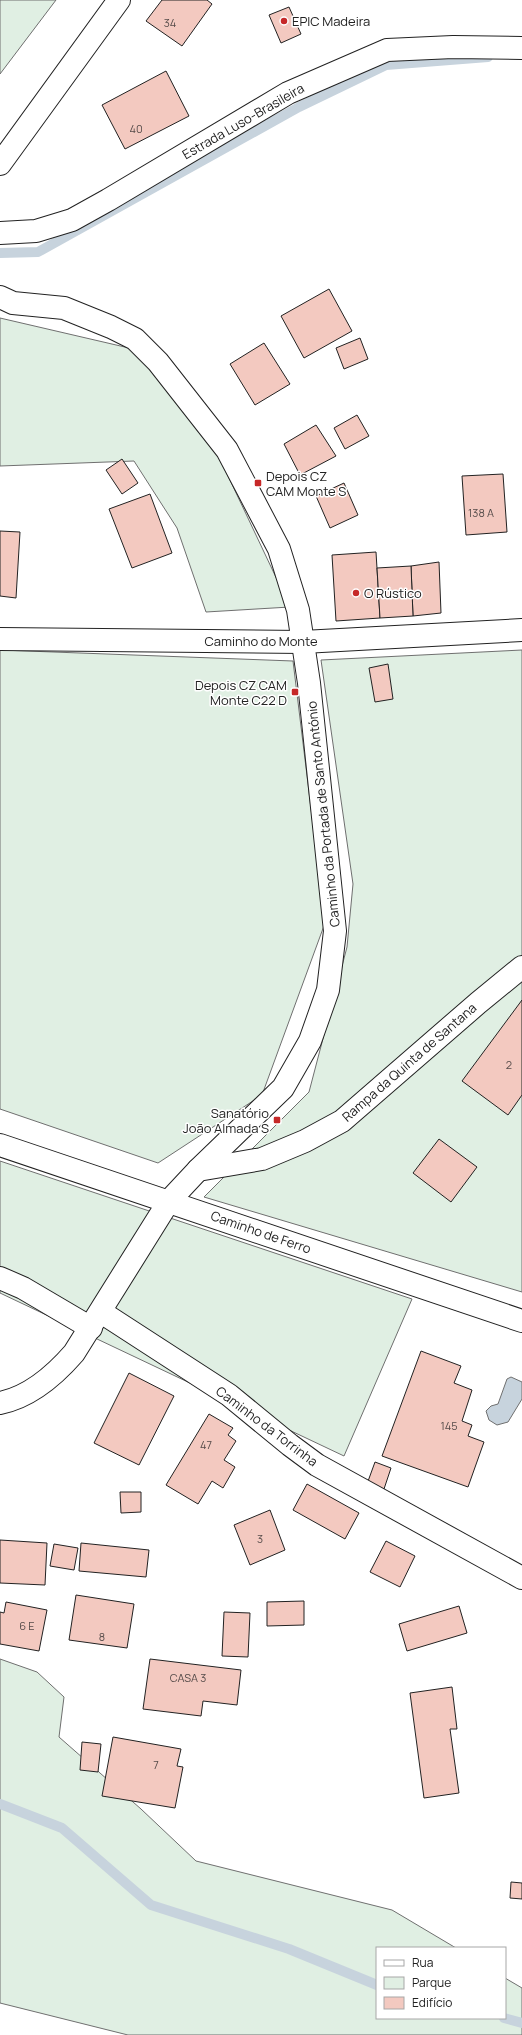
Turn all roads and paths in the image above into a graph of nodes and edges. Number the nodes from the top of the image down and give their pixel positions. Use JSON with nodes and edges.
{"nodes":[{"id":1,"x":119,"y":0,"type":"edge"},
{"id":2,"x":522,"y":48,"type":"edge"},
{"id":3,"x":0,"y":164,"type":"edge"},
{"id":4,"x":0,"y":233,"type":"edge"},
{"id":5,"x":0,"y":298,"type":"edge"},
{"id":6,"x":522,"y":630,"type":"edge"},
{"id":7,"x":0,"y":639,"type":"edge"},
{"id":8,"x":303,"y":642,"type":"junction"},
{"id":9,"x":522,"y":967,"type":"edge"},
{"id":10,"x":0,"y":1145,"type":"edge"},
{"id":11,"x":198,"y":1170,"type":"junction"},
{"id":12,"x":169,"y":1201,"type":"junction"},
{"id":13,"x":0,"y":1278,"type":"edge"},
{"id":14,"x":96,"y":1320,"type":"junction"},
{"id":15,"x":522,"y":1320,"type":"edge"},
{"id":16,"x":0,"y":1403,"type":"edge"},
{"id":17,"x":522,"y":1578,"type":"edge"}],
"edges":[{"from":1,"to":3,"type":"street"},
{"from":2,"to":4,"type":"street","name":"Estrada Luso-Brasileira"},
{"from":5,"to":8,"type":"street","name":"Caminho da Portada de Santo António"},
{"from":6,"to":8,"type":"street","name":"Caminho do Monte"},
{"from":7,"to":8,"type":"street","name":"Caminho do Monte"},
{"from":8,"to":11,"type":"street","name":"Caminho da Portada de Santo António"},
{"from":9,"to":11,"type":"street","name":"Rampa da Quinta de Santana"},
{"from":10,"to":12,"type":"street","name":"Caminho de Ferro"},
{"from":11,"to":12,"type":"street","name":"Caminho da Portada de Santo António"},
{"from":12,"to":14,"type":"street","name":"Caminho da Portada de Santo António"},
{"from":12,"to":15,"type":"street","name":"Caminho de Ferro"},
{"from":13,"to":14,"type":"street","name":"Caminho da Torrinha"},
{"from":14,"to":16,"type":"street","name":"Caminho da Portada de Santo António"},
{"from":14,"to":17,"type":"street","name":"Caminho da Torrinha"}]}
